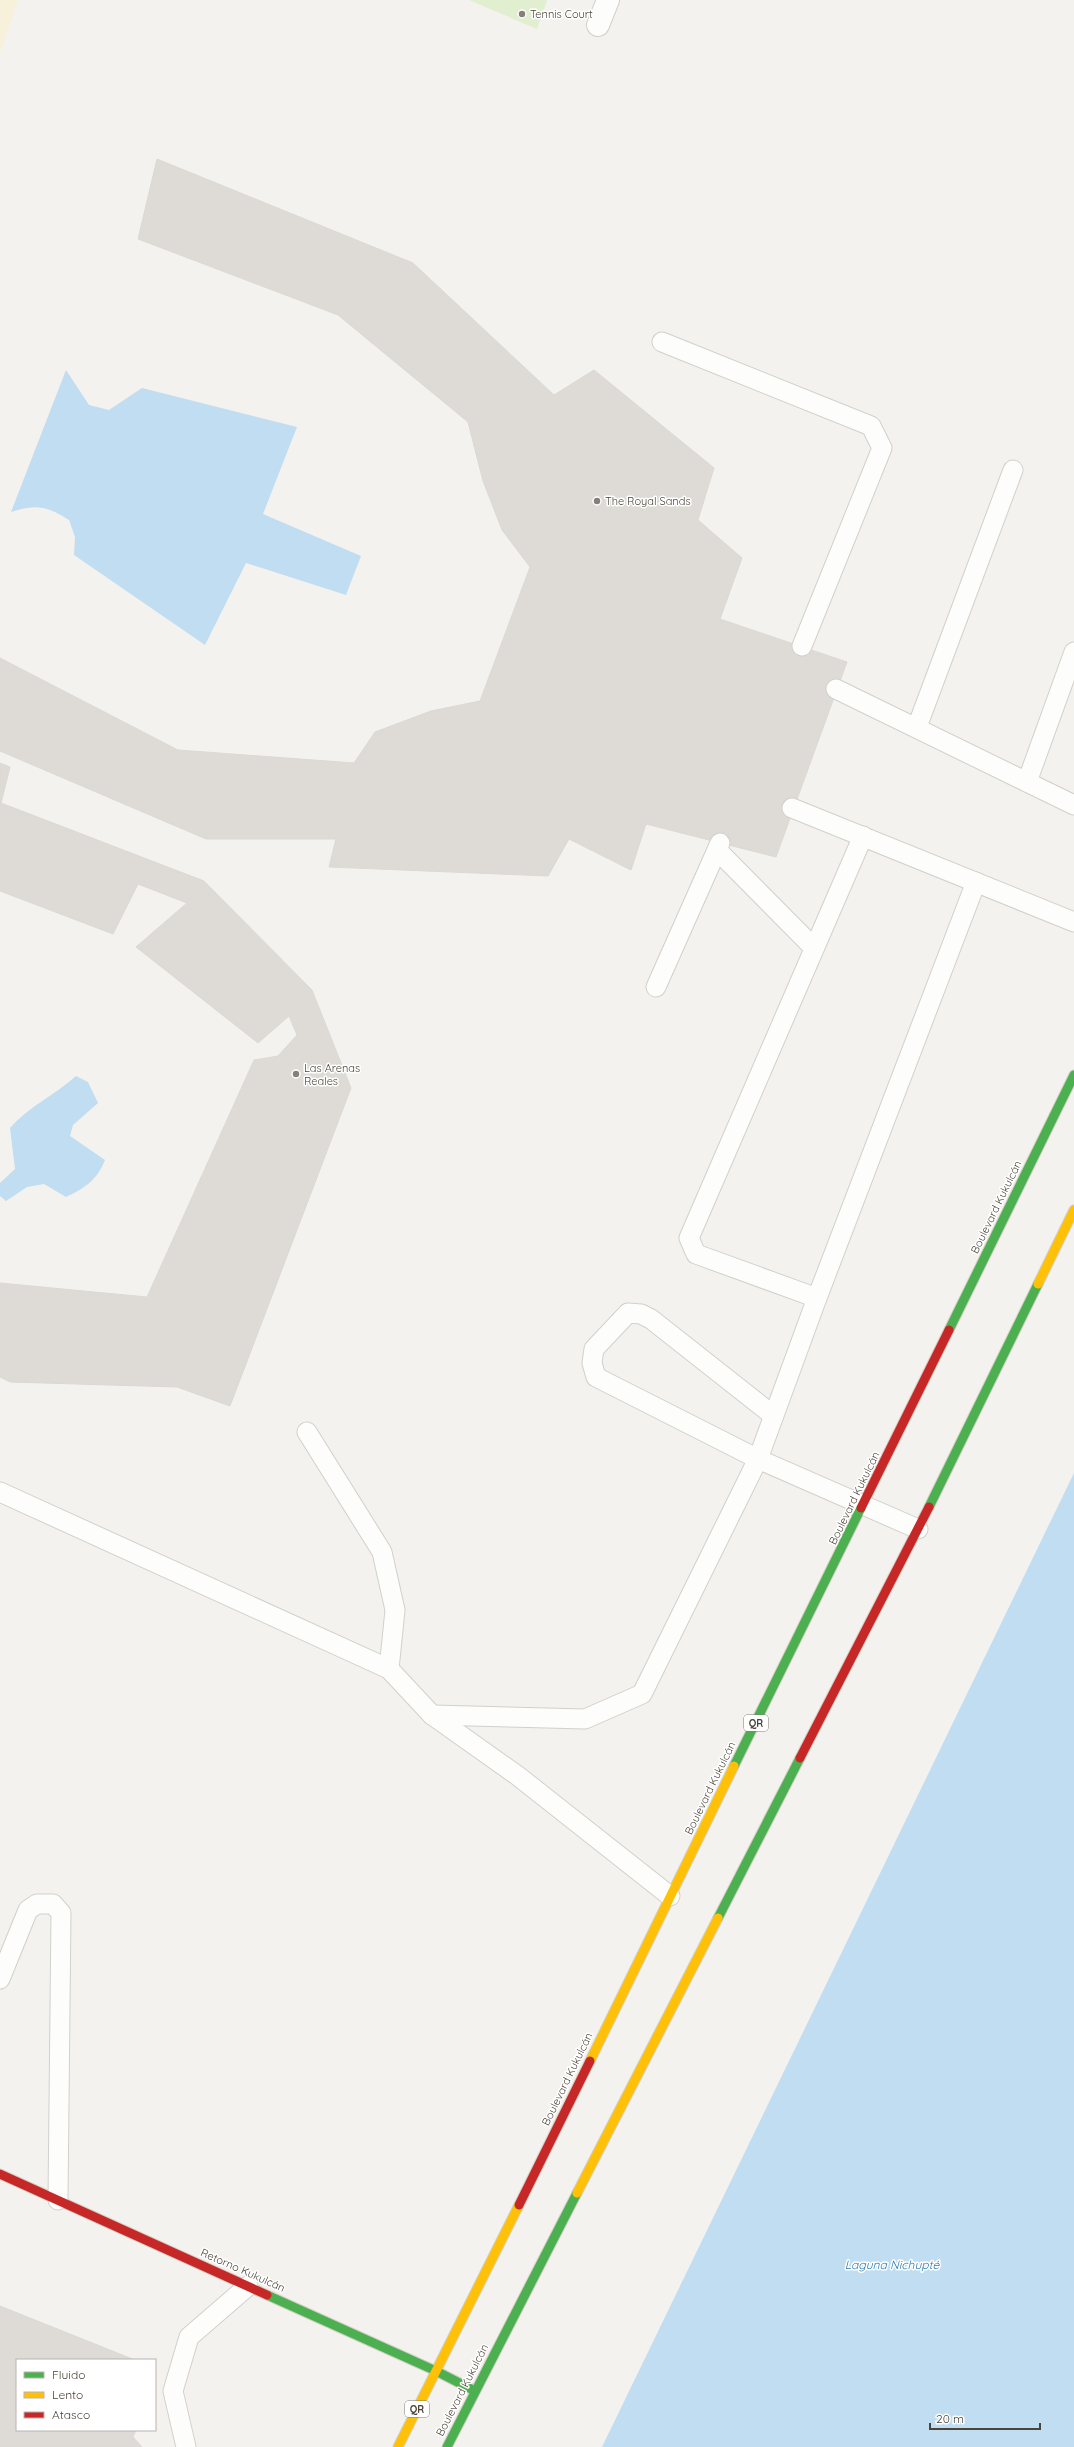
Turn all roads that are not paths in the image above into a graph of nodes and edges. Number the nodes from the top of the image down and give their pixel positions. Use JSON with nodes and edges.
{"nodes":[{"id":1,"x":608,"y":0,"type":"edge"},
{"id":2,"x":598,"y":25,"type":"dead end"},
{"id":3,"x":662,"y":342,"type":"dead end"},
{"id":4,"x":1013,"y":470,"type":"dead end"},
{"id":5,"x":802,"y":646,"type":"dead end"},
{"id":6,"x":1074,"y":652,"type":"edge"},
{"id":7,"x":836,"y":689,"type":"dead end"},
{"id":8,"x":916,"y":727,"type":"junction"},
{"id":9,"x":1027,"y":782,"type":"junction"},
{"id":10,"x":1074,"y":805,"type":"edge"},
{"id":11,"x":792,"y":808,"type":"dead end"},
{"id":12,"x":863,"y":836,"type":"junction"},
{"id":13,"x":976,"y":882,"type":"junction"},
{"id":14,"x":1074,"y":922,"type":"edge"},
{"id":15,"x":814,"y":948,"type":"junction"},
{"id":16,"x":656,"y":987,"type":"dead end"},
{"id":17,"x":1074,"y":1075,"type":"edge"},
{"id":18,"x":1074,"y":1210,"type":"edge"},
{"id":19,"x":817,"y":1298,"type":"junction"},
{"id":20,"x":774,"y":1416,"type":"junction"},
{"id":21,"x":308,"y":1432,"type":"dead end"},
{"id":22,"x":758,"y":1459,"type":"junction"},
{"id":23,"x":0,"y":1492,"type":"edge"},
{"id":24,"x":864,"y":1505,"type":"junction"},
{"id":25,"x":918,"y":1529,"type":"junction"},
{"id":26,"x":389,"y":1669,"type":"junction"},
{"id":27,"x":432,"y":1715,"type":"junction"},
{"id":28,"x":670,"y":1896,"type":"junction"},
{"id":29,"x":0,"y":1979,"type":"edge"},
{"id":30,"x":0,"y":2174,"type":"edge"},
{"id":31,"x":58,"y":2200,"type":"junction"},
{"id":32,"x":248,"y":2286,"type":"junction"},
{"id":33,"x":436,"y":2371,"type":"junction"},
{"id":34,"x":475,"y":2391,"type":"junction"},
{"id":35,"x":186,"y":2447,"type":"edge"},
{"id":36,"x":398,"y":2447,"type":"edge"},
{"id":37,"x":447,"y":2447,"type":"edge"}],
"edges":[{"from":1,"to":2,"type":"street"},
{"from":3,"to":5,"type":"lane"},
{"from":4,"to":8,"type":"lane"},
{"from":6,"to":9,"type":"lane"},
{"from":7,"to":8,"type":"lane"},
{"from":8,"to":9,"type":"lane"},
{"from":9,"to":10,"type":"lane"},
{"from":11,"to":12,"type":"lane"},
{"from":12,"to":13,"type":"lane"},
{"from":12,"to":15,"type":"lane"},
{"from":13,"to":14,"type":"lane"},
{"from":13,"to":19,"type":"lane"},
{"from":15,"to":16,"type":"lane"},
{"from":15,"to":19,"type":"lane"},
{"from":17,"to":24,"type":"main road","name":"Boulevard Kukulcán","number":"QR"},
{"from":18,"to":25,"type":"main road","name":"Boulevard Kukulcán"},
{"from":19,"to":20,"type":"lane"},
{"from":20,"to":22,"type":"lane"},
{"from":20,"to":22,"type":"lane"},
{"from":21,"to":26,"type":"lane"},
{"from":22,"to":24,"type":"lane"},
{"from":22,"to":27,"type":"lane"},
{"from":23,"to":26,"type":"lane"},
{"from":24,"to":25,"type":"lane"},
{"from":24,"to":28,"type":"main road","name":"Boulevard Kukulcán","number":"QR"},
{"from":25,"to":34,"type":"main road","name":"Boulevard Kukulcán"},
{"from":26,"to":27,"type":"lane"},
{"from":27,"to":28,"type":"lane"},
{"from":28,"to":33,"type":"main road","name":"Boulevard Kukulcán","number":"QR"},
{"from":29,"to":31,"type":"lane"},
{"from":30,"to":31,"type":"main road","name":"Retorno Kukulcán"},
{"from":31,"to":32,"type":"main road","name":"Retorno Kukulcán"},
{"from":32,"to":33,"type":"main road","name":"Retorno Kukulcán"},
{"from":32,"to":35,"type":"lane"},
{"from":33,"to":34,"type":"main road","name":"Retorno Kukulcán"},
{"from":33,"to":36,"type":"main road","name":"Boulevard Kukulcán","number":"QR"},
{"from":34,"to":37,"type":"main road","name":"Boulevard Kukulcán"}]}
